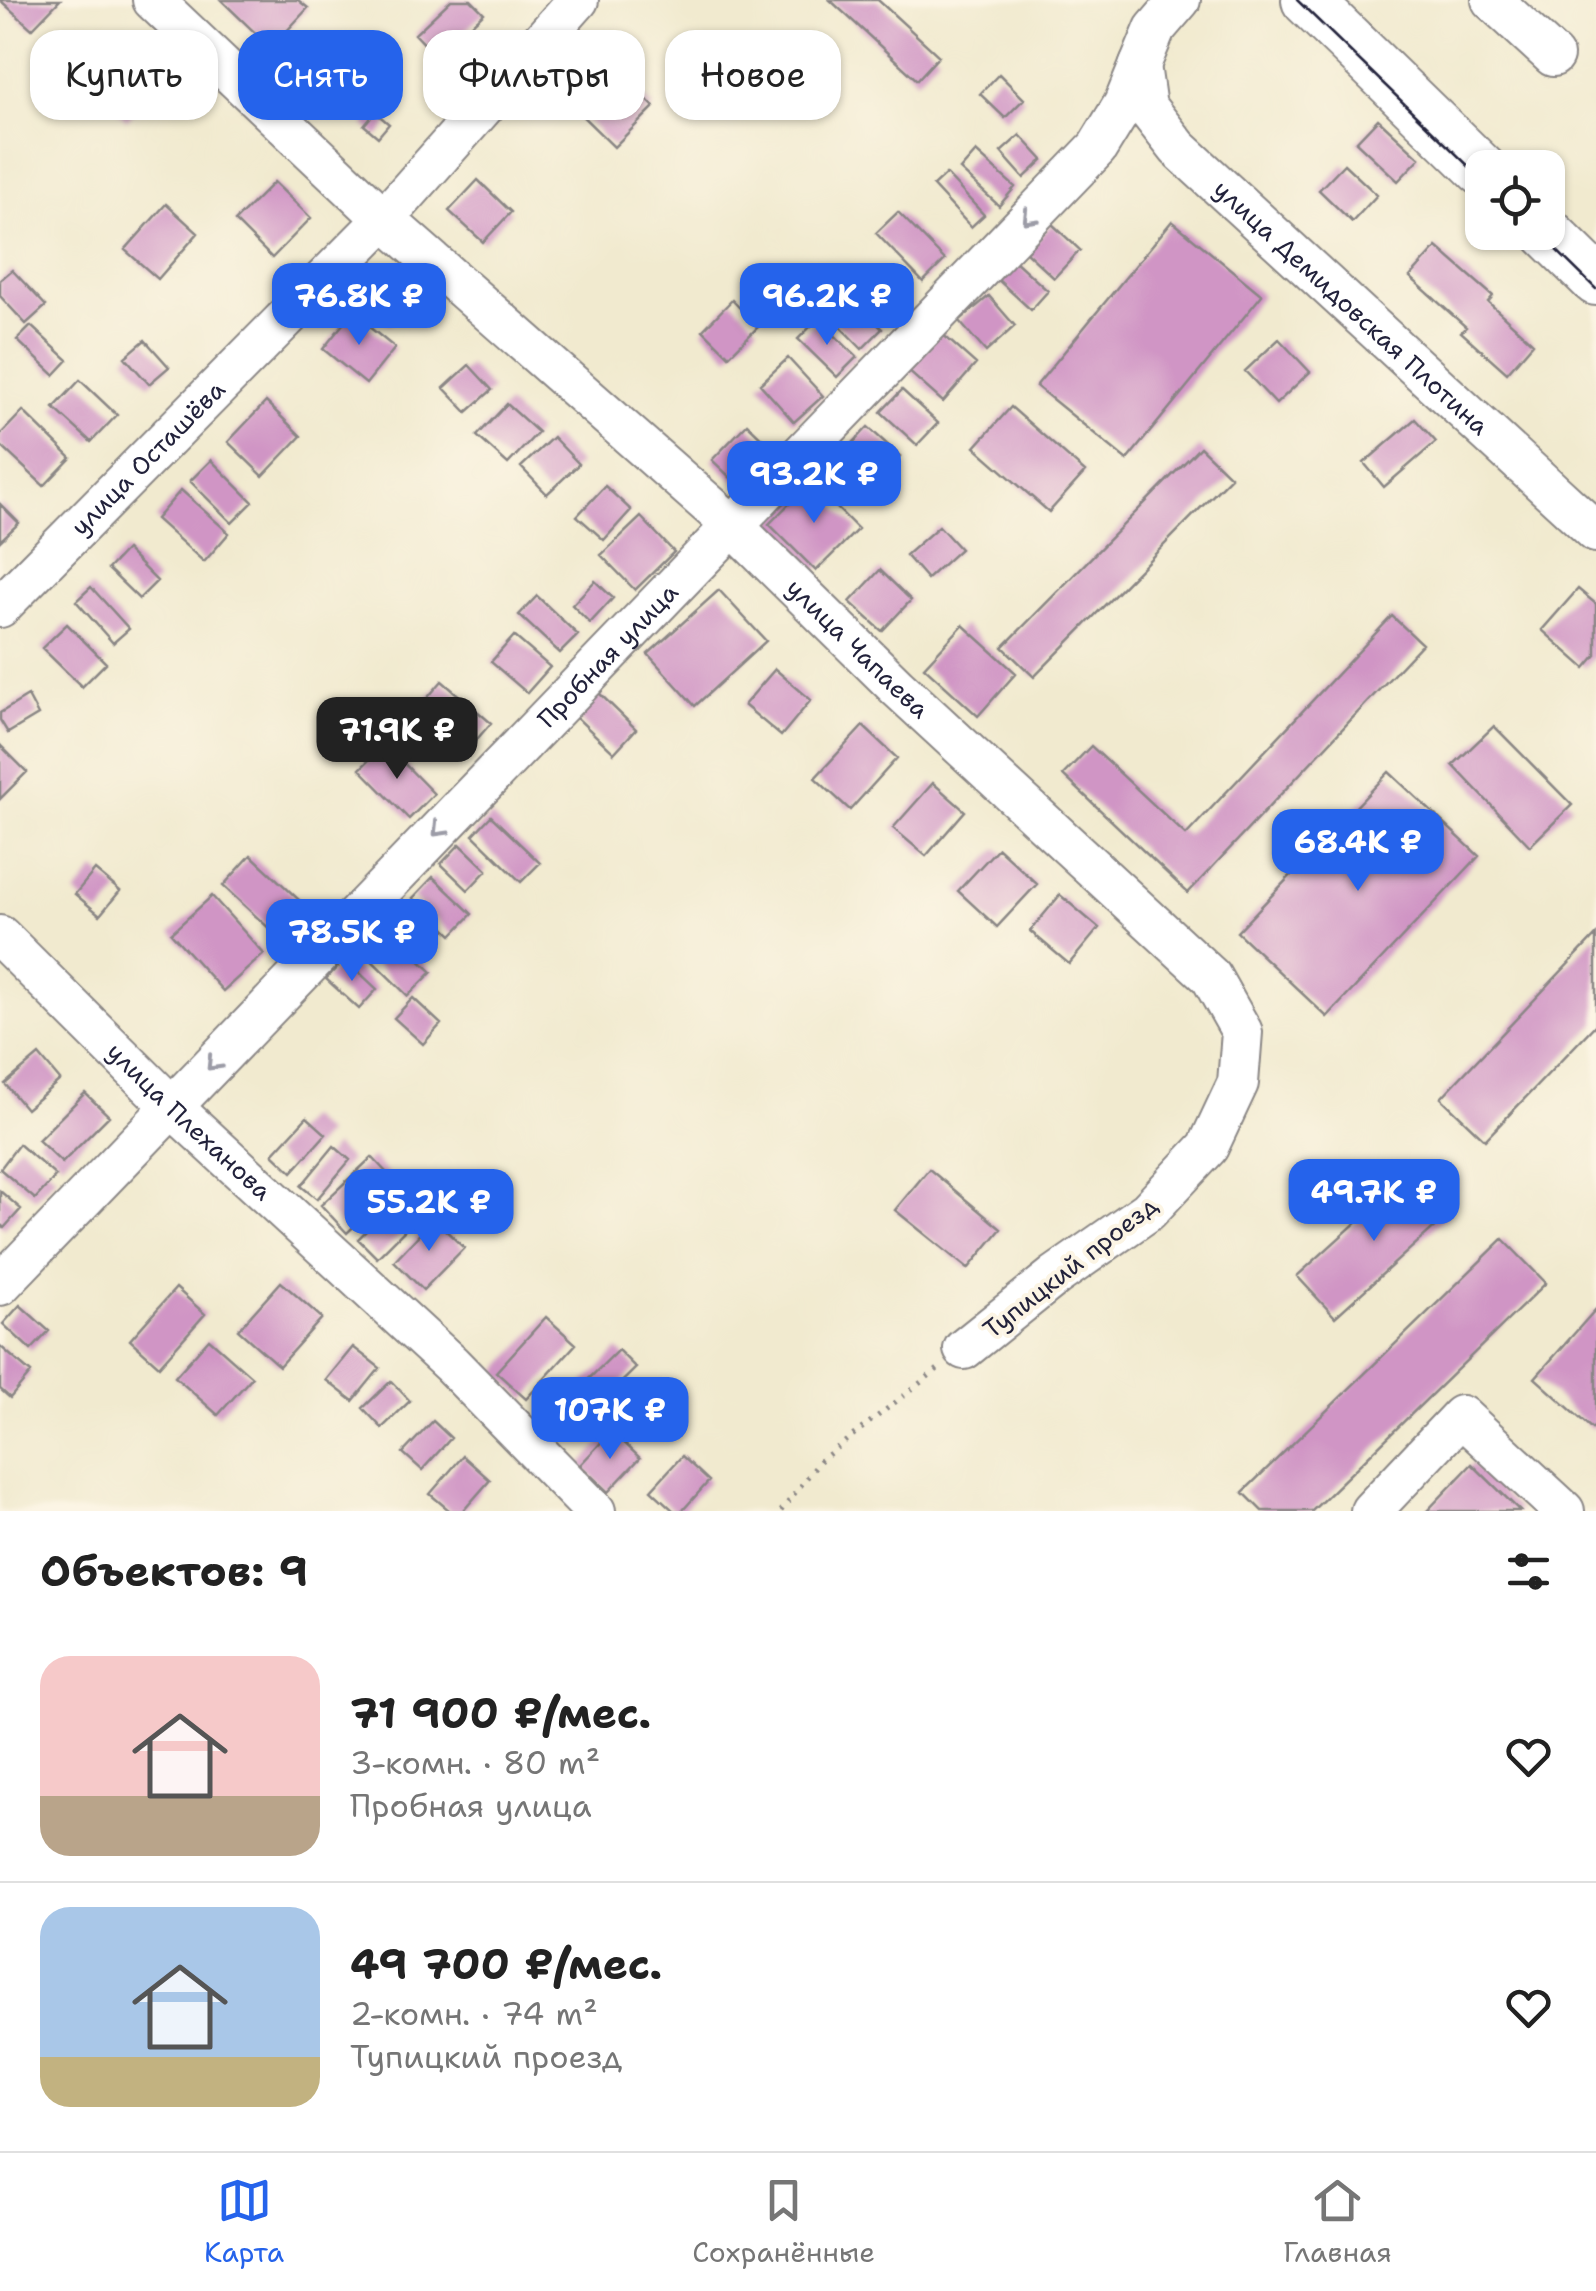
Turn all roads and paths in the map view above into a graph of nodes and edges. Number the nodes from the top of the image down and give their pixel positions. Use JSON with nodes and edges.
{"nodes":[{"id":1,"x":153,"y":0,"type":"edge"},
{"id":2,"x":578,"y":0,"type":"edge"},
{"id":3,"x":1180,"y":0,"type":"edge"},
{"id":4,"x":1307,"y":0,"type":"edge"},
{"id":5,"x":1492,"y":0,"type":"edge"},
{"id":6,"x":1553,"y":56,"type":"dead end"},
{"id":7,"x":1140,"y":65,"type":"junction"},
{"id":8,"x":1465,"y":153,"type":"edge"},
{"id":9,"x":384,"y":219,"type":"junction"},
{"id":10,"x":1565,"y":249,"type":"edge"},
{"id":11,"x":1596,"y":280,"type":"edge"},
{"id":12,"x":732,"y":526,"type":"junction"},
{"id":13,"x":1596,"y":532,"type":"edge"},
{"id":14,"x":0,"y":607,"type":"edge"},
{"id":15,"x":0,"y":936,"type":"edge"},
{"id":16,"x":1238,"y":1083,"type":"joint"},
{"id":17,"x":172,"y":1107,"type":"junction"},
{"id":18,"x":0,"y":1285,"type":"edge"},
{"id":19,"x":964,"y":1349,"type":"joint"},
{"id":20,"x":595,"y":1511,"type":"edge"},
{"id":21,"x":781,"y":1511,"type":"edge"},
{"id":22,"x":1370,"y":1511,"type":"edge"},
{"id":23,"x":1564,"y":1511,"type":"edge"}],
"edges":[{"from":1,"to":9,"type":"street","name":"улица Чапаева"},
{"from":2,"to":9,"type":"street","name":"улица Осташёва"},
{"from":3,"to":7,"type":"street","name":"Пробная улица"},
{"from":4,"to":8,"type":"main road"},
{"from":5,"to":6,"type":"street"},
{"from":7,"to":12,"type":"street","name":"Пробная улица","one_way":true},
{"from":7,"to":13,"type":"street","name":"улица Демидовская Плотина"},
{"from":9,"to":12,"type":"street","name":"улица Чапаева"},
{"from":9,"to":14,"type":"street","name":"улица Осташёва"},
{"from":10,"to":11,"type":"main road"},
{"from":12,"to":16,"type":"street","name":"улица Чапаева"},
{"from":12,"to":17,"type":"street","name":"Пробная улица","one_way":true},
{"from":15,"to":17,"type":"street","name":"улица Плеханова"},
{"from":16,"to":19,"type":"street","name":"Тупицкий проезд"},
{"from":17,"to":18,"type":"street","name":"Пробная улица"},
{"from":17,"to":20,"type":"street","name":"улица Плеханова"},
{"from":19,"to":21,"type":"path"},
{"from":22,"to":23,"type":"street"}]}
